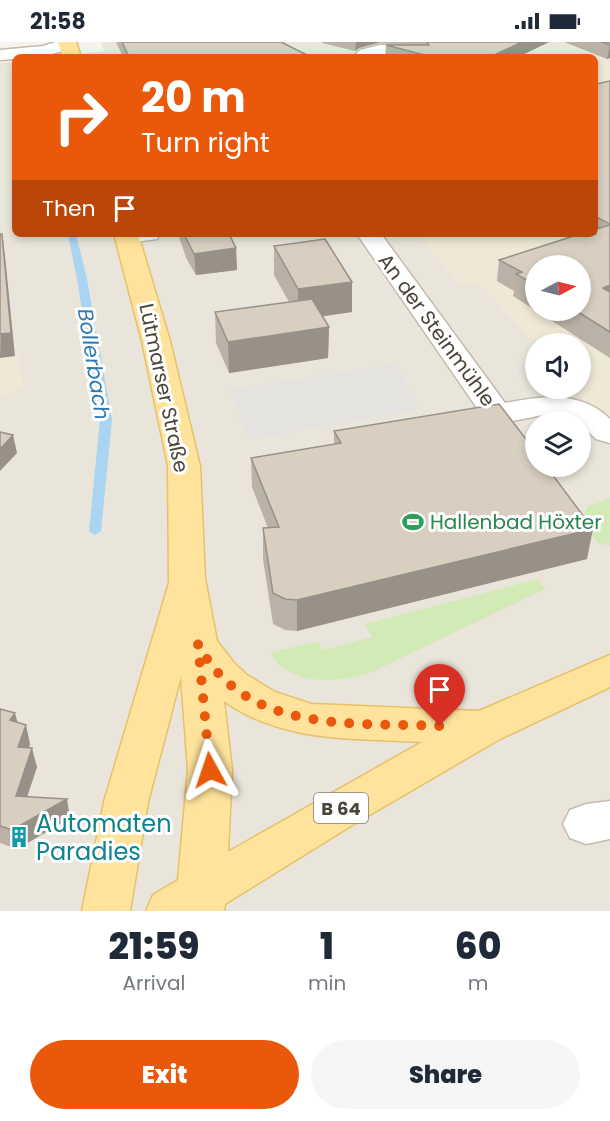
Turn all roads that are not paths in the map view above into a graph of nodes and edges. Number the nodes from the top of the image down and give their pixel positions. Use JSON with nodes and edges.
{"nodes":[{"id":1,"x":27,"y":42,"type":"edge"},
{"id":2,"x":1,"y":43,"type":"edge"},
{"id":3,"x":64,"y":46,"type":"edge"},
{"id":4,"x":367,"y":54,"type":"edge"},
{"id":5,"x":412,"y":54,"type":"edge"},
{"id":6,"x":0,"y":55,"type":"edge"},
{"id":7,"x":134,"y":237,"type":"edge"},
{"id":8,"x":371,"y":237,"type":"edge"},
{"id":9,"x":610,"y":435,"type":"edge"},
{"id":10,"x":187,"y":579,"type":"junction"},
{"id":11,"x":198,"y":644,"type":"junction"},
{"id":12,"x":610,"y":670,"type":"edge"},
{"id":13,"x":483,"y":728,"type":"junction"},
{"id":14,"x":190,"y":905,"type":"edge"},
{"id":15,"x":106,"y":911,"type":"edge"}],
"edges":[{"from":1,"to":2,"type":"street"},
{"from":3,"to":6,"type":"street"},
{"from":4,"to":5,"type":"street"},
{"from":7,"to":10,"type":"main road","name":"Lütmarser Straße"},
{"from":8,"to":9,"type":"street","name":"An der Steinmühle"},
{"from":10,"to":11,"type":"main road","name":"Lütmarser Straße"},
{"from":10,"to":15,"type":"main road","name":"Lütmarser Straße"},
{"from":11,"to":13,"type":"main road"},
{"from":11,"to":14,"type":"main road","name":"Lütmarser Straße"},
{"from":12,"to":13,"type":"main road","number":"B 64"},
{"from":13,"to":14,"type":"main road","number":"B 64"}]}
